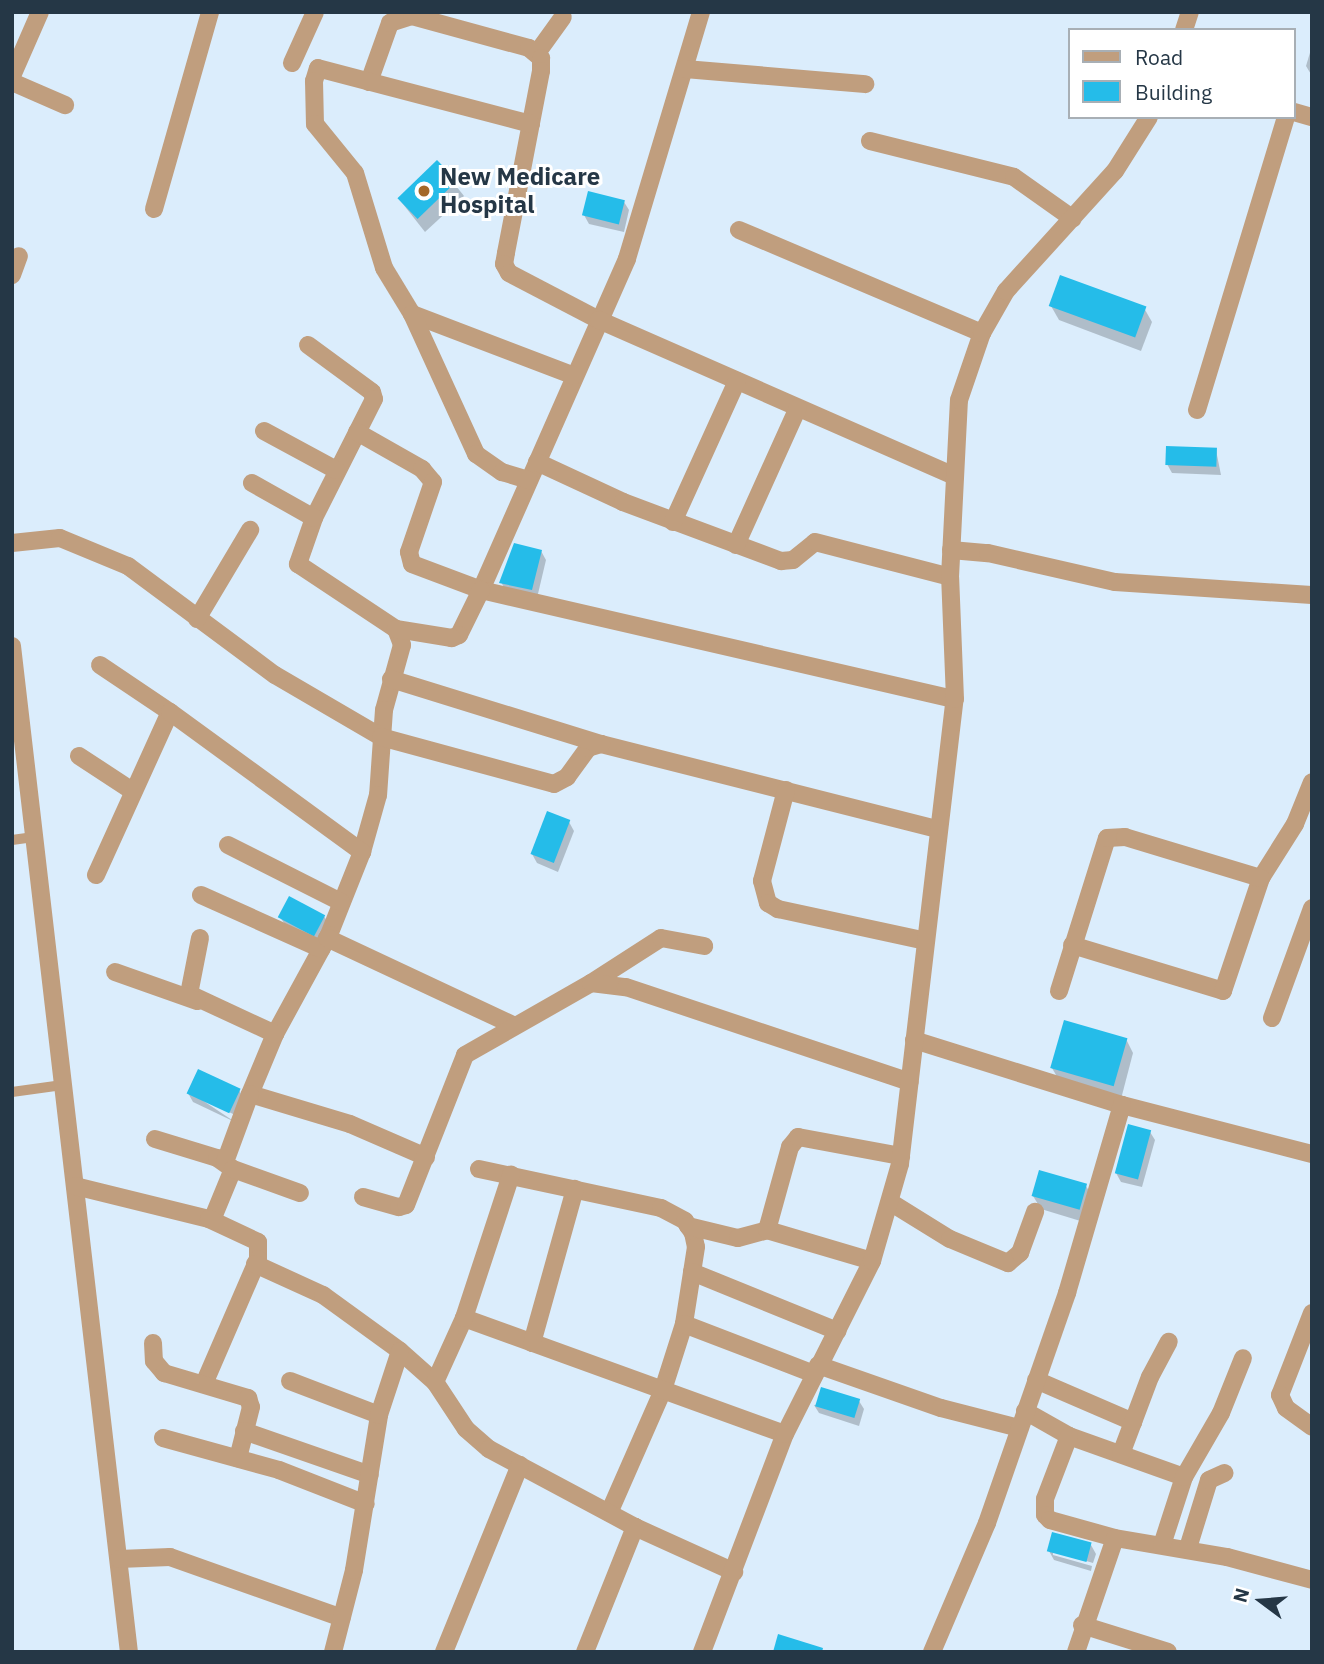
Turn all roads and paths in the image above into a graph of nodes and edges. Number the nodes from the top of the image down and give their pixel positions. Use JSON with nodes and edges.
{"nodes":[{"id":1,"x":40,"y":12,"type":"edge"},
{"id":2,"x":210,"y":12,"type":"edge"},
{"id":3,"x":315,"y":12,"type":"edge"},
{"id":4,"x":701,"y":12,"type":"edge"},
{"id":5,"x":563,"y":17,"type":"dead end"},
{"id":6,"x":537,"y":53,"type":"junction"},
{"id":7,"x":292,"y":63,"type":"dead end"},
{"id":8,"x":685,"y":69,"type":"junction"},
{"id":9,"x":12,"y":79,"type":"edge"},
{"id":10,"x":369,"y":82,"type":"junction"},
{"id":11,"x":865,"y":84,"type":"dead end"},
{"id":12,"x":65,"y":105,"type":"dead end"},
{"id":13,"x":1148,"y":119,"type":"edge"},
{"id":14,"x":1285,"y":119,"type":"edge"},
{"id":15,"x":531,"y":124,"type":"junction"},
{"id":16,"x":870,"y":141,"type":"dead end"},
{"id":17,"x":154,"y":209,"type":"dead end"},
{"id":18,"x":1073,"y":219,"type":"junction"},
{"id":19,"x":739,"y":230,"type":"dead end"},
{"id":20,"x":19,"y":256,"type":"dead end"},
{"id":21,"x":12,"y":275,"type":"edge"},
{"id":22,"x":412,"y":314,"type":"junction"},
{"id":23,"x":599,"y":320,"type":"junction"},
{"id":24,"x":982,"y":333,"type":"junction"},
{"id":25,"x":308,"y":345,"type":"dead end"},
{"id":26,"x":574,"y":376,"type":"junction"},
{"id":27,"x":737,"y":381,"type":"junction"},
{"id":28,"x":797,"y":408,"type":"junction"},
{"id":29,"x":1197,"y":410,"type":"dead end"},
{"id":30,"x":264,"y":430,"type":"dead end"},
{"id":31,"x":357,"y":432,"type":"junction"},
{"id":32,"x":537,"y":462,"type":"junction"},
{"id":33,"x":336,"y":470,"type":"junction"},
{"id":34,"x":954,"y":476,"type":"junction"},
{"id":35,"x":529,"y":480,"type":"junction"},
{"id":36,"x":252,"y":482,"type":"dead end"},
{"id":37,"x":314,"y":518,"type":"junction"},
{"id":38,"x":673,"y":522,"type":"junction"},
{"id":39,"x":250,"y":530,"type":"dead end"},
{"id":40,"x":12,"y":542,"type":"edge"},
{"id":41,"x":736,"y":545,"type":"junction"},
{"id":42,"x":951,"y":550,"type":"junction"},
{"id":43,"x":950,"y":577,"type":"junction"},
{"id":44,"x":481,"y":590,"type":"junction"},
{"id":45,"x":1312,"y":595,"type":"edge"},
{"id":46,"x":197,"y":619,"type":"junction"},
{"id":47,"x":396,"y":629,"type":"junction"},
{"id":48,"x":12,"y":646,"type":"edge"},
{"id":49,"x":100,"y":664,"type":"dead end"},
{"id":50,"x":391,"y":679,"type":"junction"},
{"id":51,"x":955,"y":699,"type":"junction"},
{"id":52,"x":16,"y":712,"type":"edge"},
{"id":53,"x":170,"y":712,"type":"junction"},
{"id":54,"x":381,"y":737,"type":"junction"},
{"id":55,"x":601,"y":744,"type":"junction"},
{"id":56,"x":79,"y":756,"type":"dead end"},
{"id":57,"x":1312,"y":782,"type":"edge"},
{"id":58,"x":131,"y":790,"type":"junction"},
{"id":59,"x":786,"y":790,"type":"junction"},
{"id":60,"x":938,"y":830,"type":"junction"},
{"id":61,"x":34,"y":837,"type":"junction"},
{"id":62,"x":12,"y":840,"type":"edge"},
{"id":63,"x":228,"y":845,"type":"dead end"},
{"id":64,"x":362,"y":852,"type":"junction"},
{"id":65,"x":96,"y":875,"type":"dead end"},
{"id":66,"x":1261,"y":878,"type":"junction"},
{"id":67,"x":201,"y":895,"type":"dead end"},
{"id":68,"x":341,"y":902,"type":"junction"},
{"id":69,"x":1312,"y":908,"type":"edge"},
{"id":70,"x":200,"y":937,"type":"dead end"},
{"id":71,"x":926,"y":942,"type":"junction"},
{"id":72,"x":324,"y":944,"type":"junction"},
{"id":73,"x":1072,"y":945,"type":"junction"},
{"id":74,"x":704,"y":946,"type":"dead end"},
{"id":75,"x":115,"y":972,"type":"dead end"},
{"id":76,"x":591,"y":983,"type":"junction"},
{"id":77,"x":1059,"y":991,"type":"dead end"},
{"id":78,"x":198,"y":1002,"type":"junction"},
{"id":79,"x":1272,"y":1018,"type":"dead end"},
{"id":80,"x":513,"y":1025,"type":"junction"},
{"id":81,"x":275,"y":1034,"type":"junction"},
{"id":82,"x":914,"y":1040,"type":"junction"},
{"id":83,"x":910,"y":1082,"type":"junction"},
{"id":84,"x":64,"y":1085,"type":"junction"},
{"id":85,"x":12,"y":1092,"type":"edge"},
{"id":86,"x":250,"y":1094,"type":"junction"},
{"id":87,"x":1122,"y":1105,"type":"junction"},
{"id":88,"x":155,"y":1139,"type":"dead end"},
{"id":89,"x":1312,"y":1154,"type":"edge"},
{"id":90,"x":901,"y":1156,"type":"junction"},
{"id":91,"x":426,"y":1157,"type":"junction"},
{"id":92,"x":229,"y":1165,"type":"junction"},
{"id":93,"x":479,"y":1169,"type":"dead end"},
{"id":94,"x":511,"y":1175,"type":"junction"},
{"id":95,"x":75,"y":1186,"type":"junction"},
{"id":96,"x":575,"y":1189,"type":"junction"},
{"id":97,"x":300,"y":1193,"type":"dead end"},
{"id":98,"x":363,"y":1197,"type":"dead end"},
{"id":99,"x":890,"y":1202,"type":"junction"},
{"id":100,"x":1035,"y":1212,"type":"dead end"},
{"id":101,"x":212,"y":1220,"type":"junction"},
{"id":102,"x":688,"y":1226,"type":"junction"},
{"id":103,"x":767,"y":1230,"type":"junction"},
{"id":104,"x":872,"y":1261,"type":"junction"},
{"id":105,"x":256,"y":1265,"type":"junction"},
{"id":106,"x":692,"y":1272,"type":"junction"},
{"id":107,"x":1312,"y":1313,"type":"edge"},
{"id":108,"x":464,"y":1318,"type":"junction"},
{"id":109,"x":684,"y":1324,"type":"junction"},
{"id":110,"x":837,"y":1331,"type":"junction"},
{"id":111,"x":1169,"y":1342,"type":"dead end"},
{"id":112,"x":153,"y":1343,"type":"dead end"},
{"id":113,"x":532,"y":1343,"type":"junction"},
{"id":114,"x":400,"y":1351,"type":"junction"},
{"id":115,"x":1243,"y":1358,"type":"dead end"},
{"id":116,"x":816,"y":1369,"type":"junction"},
{"id":117,"x":1036,"y":1380,"type":"junction"},
{"id":118,"x":290,"y":1381,"type":"dead end"},
{"id":119,"x":435,"y":1382,"type":"junction"},
{"id":120,"x":204,"y":1384,"type":"junction"},
{"id":121,"x":663,"y":1390,"type":"junction"},
{"id":122,"x":379,"y":1415,"type":"junction"},
{"id":123,"x":1022,"y":1420,"type":"junction"},
{"id":124,"x":1133,"y":1422,"type":"junction"},
{"id":125,"x":1312,"y":1427,"type":"edge"},
{"id":126,"x":244,"y":1431,"type":"junction"},
{"id":127,"x":785,"y":1434,"type":"junction"},
{"id":128,"x":1069,"y":1436,"type":"junction"},
{"id":129,"x":163,"y":1438,"type":"dead end"},
{"id":130,"x":1121,"y":1454,"type":"junction"},
{"id":131,"x":238,"y":1458,"type":"junction"},
{"id":132,"x":520,"y":1465,"type":"junction"},
{"id":133,"x":1225,"y":1473,"type":"dead end"},
{"id":134,"x":370,"y":1475,"type":"junction"},
{"id":135,"x":1184,"y":1477,"type":"junction"},
{"id":136,"x":366,"y":1504,"type":"junction"},
{"id":137,"x":609,"y":1513,"type":"junction"},
{"id":138,"x":635,"y":1527,"type":"junction"},
{"id":139,"x":1115,"y":1538,"type":"junction"},
{"id":140,"x":1162,"y":1545,"type":"junction"},
{"id":141,"x":1188,"y":1548,"type":"junction"},
{"id":142,"x":119,"y":1559,"type":"junction"},
{"id":143,"x":734,"y":1572,"type":"junction"},
{"id":144,"x":1311,"y":1578,"type":"edge"},
{"id":145,"x":342,"y":1618,"type":"junction"},
{"id":146,"x":1082,"y":1625,"type":"junction"},
{"id":147,"x":129,"y":1652,"type":"edge"},
{"id":148,"x":333,"y":1652,"type":"edge"},
{"id":149,"x":444,"y":1652,"type":"edge"},
{"id":150,"x":585,"y":1652,"type":"edge"},
{"id":151,"x":702,"y":1652,"type":"edge"},
{"id":152,"x":932,"y":1652,"type":"edge"},
{"id":153,"x":1076,"y":1652,"type":"edge"},
{"id":154,"x":1168,"y":1652,"type":"edge"}],
"edges":[{"from":1,"to":9,"type":"street"},
{"from":2,"to":17,"type":"street"},
{"from":3,"to":7,"type":"street"},
{"from":4,"to":8,"type":"street"},
{"from":5,"to":6,"type":"street"},
{"from":6,"to":10,"type":"street"},
{"from":6,"to":15,"type":"street"},
{"from":8,"to":11,"type":"street"},
{"from":8,"to":23,"type":"street"},
{"from":9,"to":12,"type":"street"},
{"from":10,"to":15,"type":"street"},
{"from":10,"to":22,"type":"street"},
{"from":13,"to":18,"type":"street"},
{"from":14,"to":29,"type":"street"},
{"from":15,"to":23,"type":"street"},
{"from":16,"to":18,"type":"street"},
{"from":18,"to":24,"type":"street"},
{"from":19,"to":24,"type":"street"},
{"from":20,"to":21,"type":"street"},
{"from":22,"to":26,"type":"street"},
{"from":22,"to":35,"type":"street"},
{"from":23,"to":26,"type":"street"},
{"from":23,"to":27,"type":"street"},
{"from":24,"to":34,"type":"street"},
{"from":25,"to":31,"type":"street"},
{"from":26,"to":32,"type":"street"},
{"from":27,"to":28,"type":"street"},
{"from":27,"to":38,"type":"street"},
{"from":28,"to":34,"type":"street"},
{"from":28,"to":41,"type":"street"},
{"from":30,"to":33,"type":"street"},
{"from":31,"to":33,"type":"street"},
{"from":31,"to":44,"type":"street"},
{"from":32,"to":35,"type":"street"},
{"from":32,"to":38,"type":"street"},
{"from":33,"to":37,"type":"street"},
{"from":34,"to":42,"type":"street"},
{"from":35,"to":44,"type":"street"},
{"from":36,"to":37,"type":"street"},
{"from":37,"to":47,"type":"street"},
{"from":38,"to":41,"type":"street"},
{"from":39,"to":46,"type":"street"},
{"from":40,"to":46,"type":"street"},
{"from":41,"to":43,"type":"street"},
{"from":42,"to":43,"type":"street"},
{"from":42,"to":45,"type":"street"},
{"from":43,"to":51,"type":"street"},
{"from":44,"to":47,"type":"street"},
{"from":44,"to":51,"type":"street"},
{"from":46,"to":54,"type":"street"},
{"from":47,"to":50,"type":"street"},
{"from":48,"to":52,"type":"street"},
{"from":49,"to":53,"type":"street"},
{"from":50,"to":54,"type":"street"},
{"from":50,"to":55,"type":"street"},
{"from":51,"to":60,"type":"street"},
{"from":52,"to":61,"type":"street"},
{"from":53,"to":58,"type":"street"},
{"from":53,"to":64,"type":"street"},
{"from":54,"to":55,"type":"street"},
{"from":54,"to":64,"type":"street"},
{"from":55,"to":59,"type":"street"},
{"from":56,"to":58,"type":"street"},
{"from":57,"to":66,"type":"street"},
{"from":58,"to":65,"type":"street"},
{"from":59,"to":60,"type":"street"},
{"from":59,"to":71,"type":"street"},
{"from":60,"to":71,"type":"street"},
{"from":61,"to":62,"type":"lane"},
{"from":61,"to":84,"type":"street"},
{"from":63,"to":68,"type":"street"},
{"from":64,"to":68,"type":"street"},
{"from":66,"to":73,"type":"street"},
{"from":66,"to":73,"type":"street"},
{"from":67,"to":72,"type":"street"},
{"from":68,"to":72,"type":"street"},
{"from":69,"to":79,"type":"street"},
{"from":70,"to":78,"type":"street"},
{"from":71,"to":82,"type":"street"},
{"from":72,"to":80,"type":"street"},
{"from":72,"to":81,"type":"street"},
{"from":73,"to":77,"type":"street"},
{"from":74,"to":76,"type":"street"},
{"from":75,"to":78,"type":"street"},
{"from":76,"to":80,"type":"street"},
{"from":76,"to":83,"type":"street"},
{"from":78,"to":81,"type":"street"},
{"from":80,"to":91,"type":"street"},
{"from":81,"to":86,"type":"street"},
{"from":82,"to":83,"type":"street"},
{"from":82,"to":87,"type":"street"},
{"from":83,"to":90,"type":"street"},
{"from":84,"to":85,"type":"lane"},
{"from":84,"to":95,"type":"street"},
{"from":86,"to":91,"type":"street"},
{"from":86,"to":92,"type":"street"},
{"from":87,"to":89,"type":"street"},
{"from":87,"to":117,"type":"street"},
{"from":88,"to":92,"type":"street"},
{"from":90,"to":99,"type":"street"},
{"from":90,"to":103,"type":"street"},
{"from":91,"to":98,"type":"street"},
{"from":92,"to":97,"type":"street"},
{"from":92,"to":101,"type":"street"},
{"from":93,"to":94,"type":"street"},
{"from":94,"to":96,"type":"street"},
{"from":94,"to":108,"type":"street"},
{"from":95,"to":101,"type":"street"},
{"from":95,"to":142,"type":"street"},
{"from":96,"to":102,"type":"street"},
{"from":96,"to":113,"type":"street"},
{"from":99,"to":100,"type":"street"},
{"from":99,"to":104,"type":"street"},
{"from":101,"to":105,"type":"street"},
{"from":102,"to":103,"type":"street"},
{"from":102,"to":106,"type":"street"},
{"from":103,"to":104,"type":"street"},
{"from":104,"to":110,"type":"street"},
{"from":105,"to":114,"type":"street"},
{"from":105,"to":120,"type":"street"},
{"from":106,"to":109,"type":"street"},
{"from":106,"to":110,"type":"street"},
{"from":107,"to":125,"type":"street"},
{"from":108,"to":113,"type":"street"},
{"from":108,"to":119,"type":"street"},
{"from":109,"to":116,"type":"street"},
{"from":109,"to":121,"type":"street"},
{"from":110,"to":116,"type":"street"},
{"from":111,"to":124,"type":"street"},
{"from":112,"to":120,"type":"street"},
{"from":113,"to":121,"type":"street"},
{"from":114,"to":119,"type":"street"},
{"from":114,"to":122,"type":"street"},
{"from":115,"to":135,"type":"street"},
{"from":116,"to":123,"type":"street"},
{"from":116,"to":127,"type":"street"},
{"from":117,"to":123,"type":"street"},
{"from":117,"to":124,"type":"street"},
{"from":118,"to":122,"type":"street"},
{"from":119,"to":132,"type":"street"},
{"from":120,"to":126,"type":"street"},
{"from":121,"to":127,"type":"street"},
{"from":121,"to":137,"type":"street"},
{"from":122,"to":134,"type":"street"},
{"from":123,"to":128,"type":"street"},
{"from":123,"to":152,"type":"street"},
{"from":124,"to":130,"type":"street"},
{"from":126,"to":131,"type":"street"},
{"from":126,"to":134,"type":"street"},
{"from":127,"to":143,"type":"street"},
{"from":128,"to":130,"type":"street"},
{"from":128,"to":139,"type":"street"},
{"from":129,"to":131,"type":"street"},
{"from":130,"to":135,"type":"street"},
{"from":131,"to":136,"type":"street"},
{"from":132,"to":137,"type":"street"},
{"from":132,"to":149,"type":"street"},
{"from":133,"to":141,"type":"street"},
{"from":134,"to":136,"type":"street"},
{"from":135,"to":140,"type":"street"},
{"from":136,"to":145,"type":"street"},
{"from":137,"to":138,"type":"street"},
{"from":138,"to":143,"type":"street"},
{"from":138,"to":150,"type":"street"},
{"from":139,"to":140,"type":"street"},
{"from":139,"to":146,"type":"street"},
{"from":140,"to":141,"type":"street"},
{"from":141,"to":144,"type":"street"},
{"from":142,"to":145,"type":"street"},
{"from":142,"to":147,"type":"street"},
{"from":143,"to":151,"type":"street"},
{"from":145,"to":148,"type":"street"},
{"from":146,"to":153,"type":"street"},
{"from":146,"to":154,"type":"street"}]}
